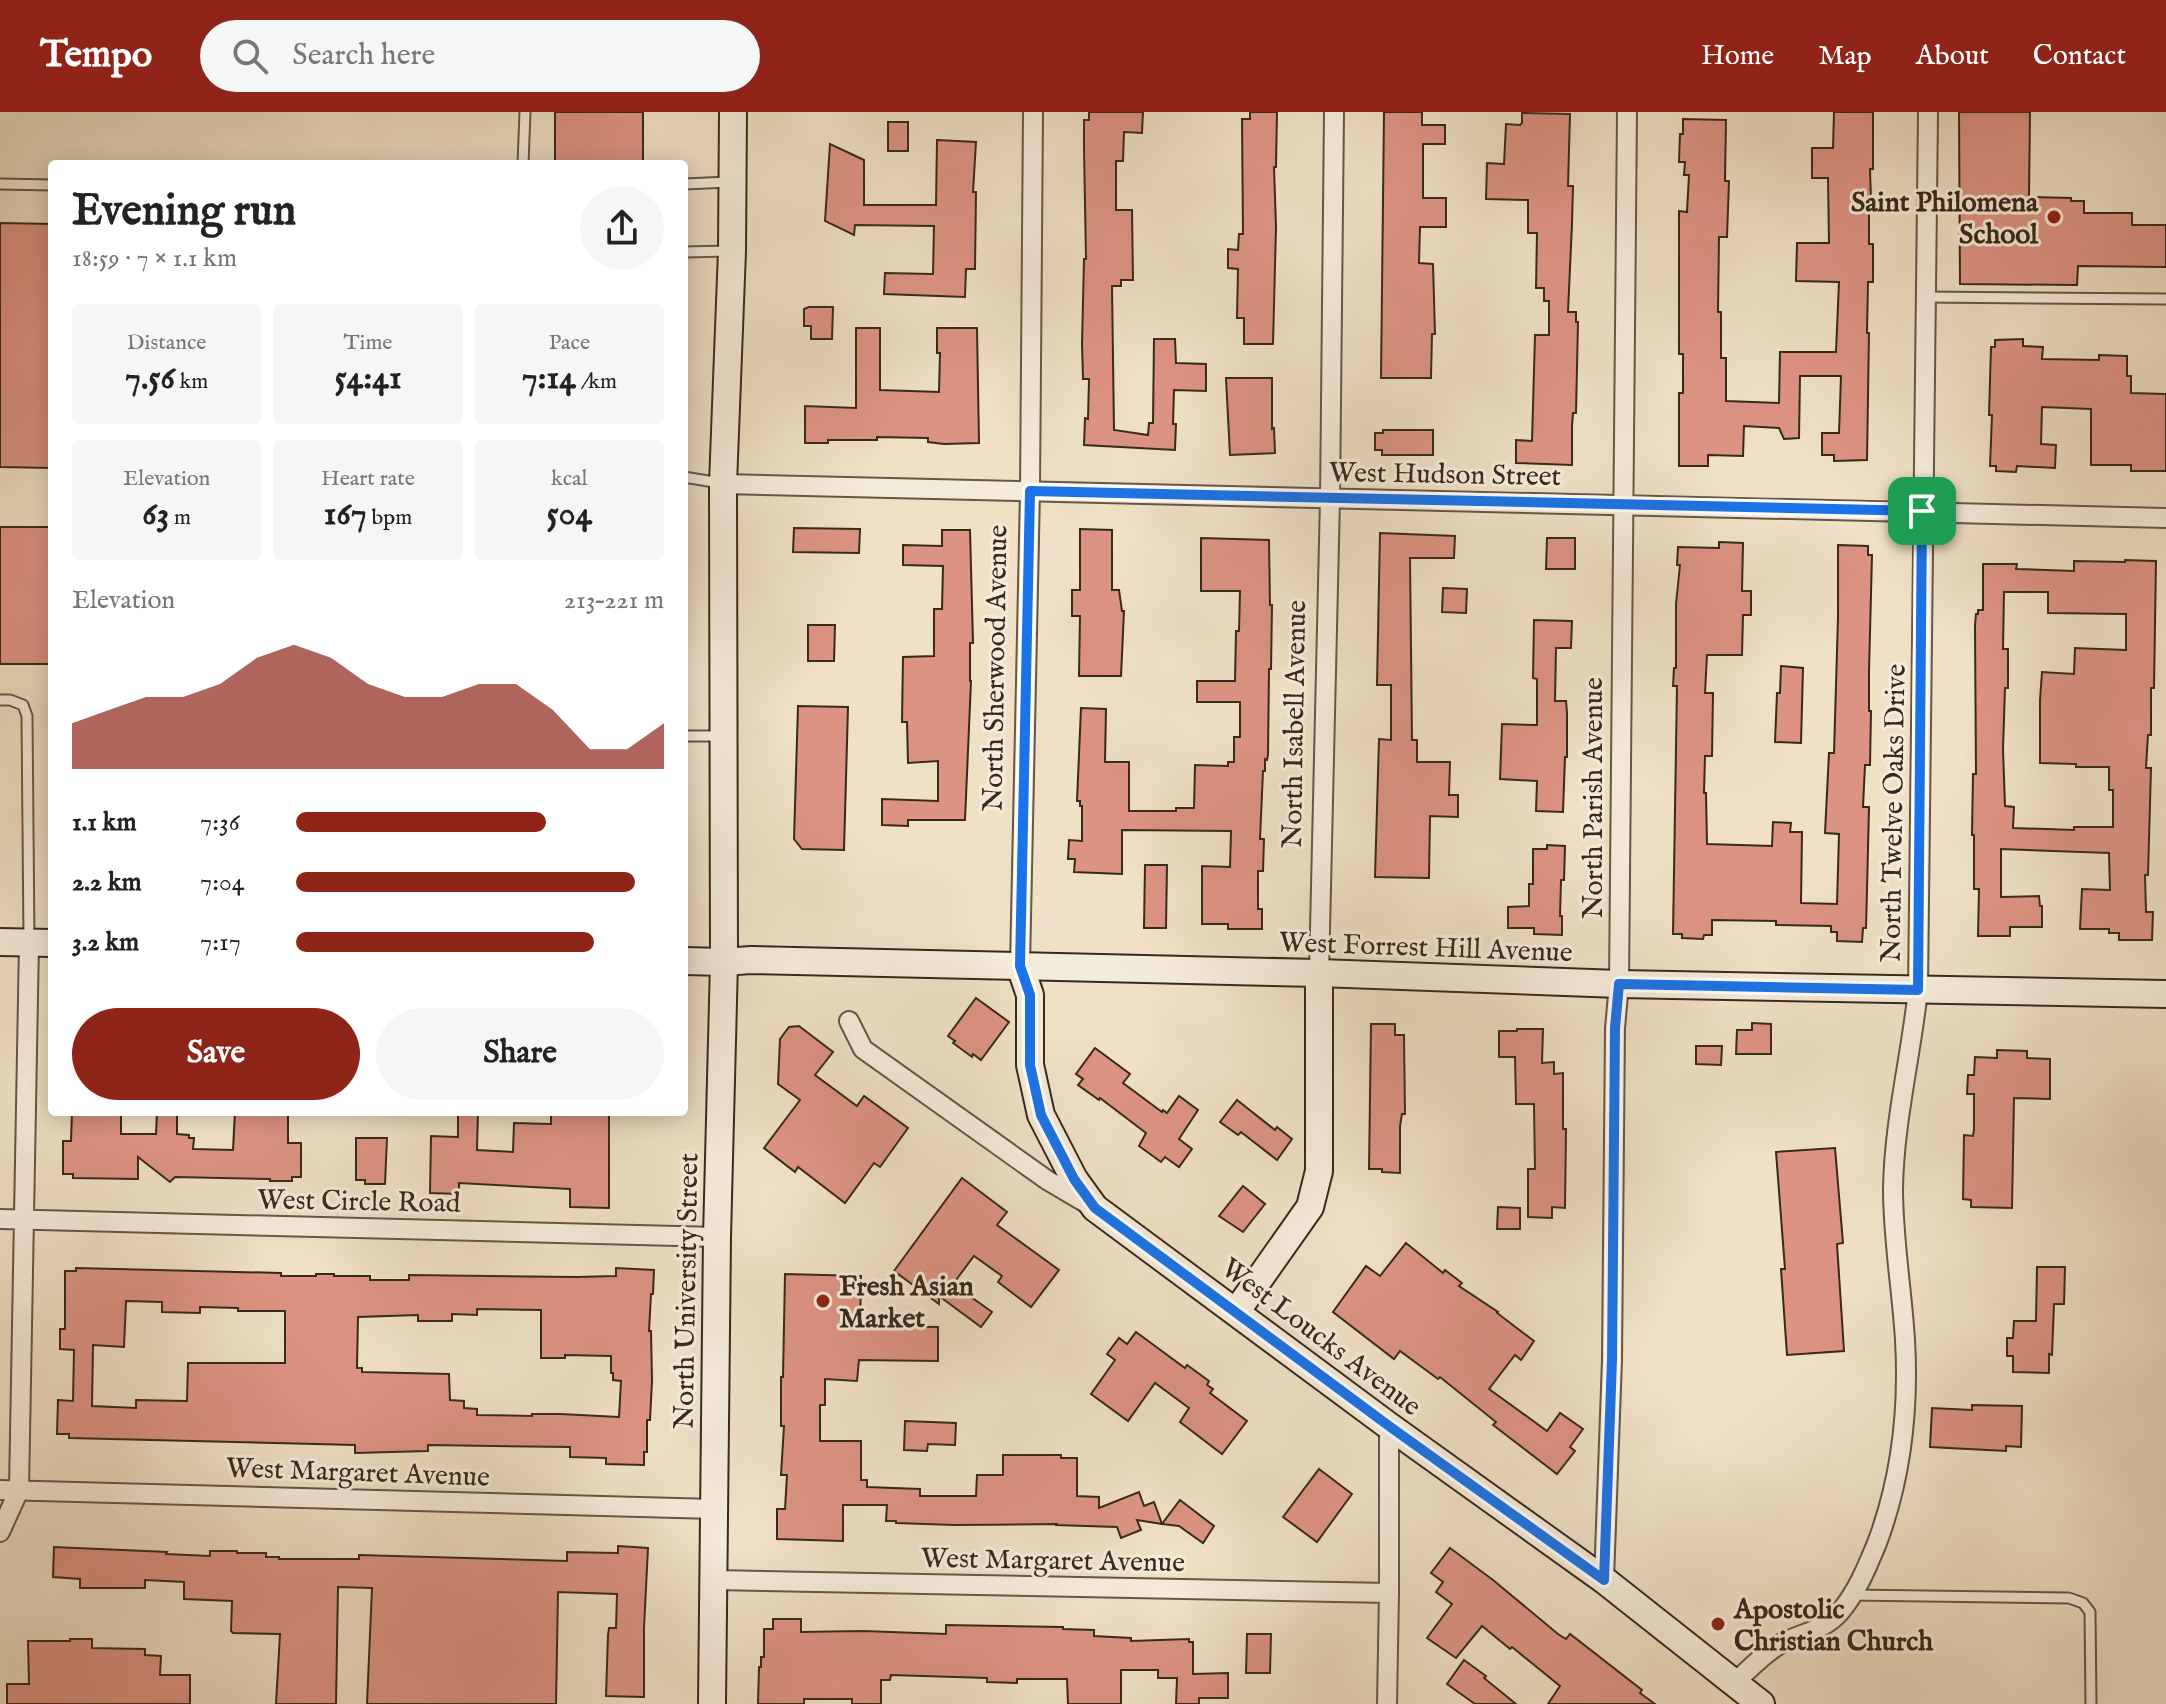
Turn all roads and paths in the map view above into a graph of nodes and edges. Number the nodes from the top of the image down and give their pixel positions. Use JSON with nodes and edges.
{"nodes":[{"id":1,"x":525,"y":112,"type":"edge"},
{"id":2,"x":733,"y":112,"type":"edge"},
{"id":3,"x":1033,"y":112,"type":"edge"},
{"id":4,"x":1334,"y":112,"type":"edge"},
{"id":5,"x":1627,"y":112,"type":"edge"},
{"id":6,"x":1928,"y":112,"type":"edge"},
{"id":7,"x":523,"y":160,"type":"edge"},
{"id":8,"x":732,"y":182,"type":"junction"},
{"id":9,"x":0,"y":184,"type":"edge"},
{"id":10,"x":688,"y":184,"type":"edge"},
{"id":11,"x":48,"y":185,"type":"edge"},
{"id":12,"x":732,"y":251,"type":"junction"},
{"id":13,"x":688,"y":252,"type":"edge"},
{"id":14,"x":1925,"y":297,"type":"junction"},
{"id":15,"x":2166,"y":299,"type":"edge"},
{"id":16,"x":688,"y":478,"type":"edge"},
{"id":17,"x":723,"y":484,"type":"junction"},
{"id":18,"x":1030,"y":491,"type":"junction"},
{"id":19,"x":1330,"y":499,"type":"junction"},
{"id":20,"x":1622,"y":504,"type":"junction"},
{"id":21,"x":1922,"y":511,"type":"junction"},
{"id":22,"x":2166,"y":518,"type":"edge"},
{"id":23,"x":0,"y":700,"type":"edge"},
{"id":24,"x":688,"y":736,"type":"edge"},
{"id":25,"x":723,"y":736,"type":"junction"},
{"id":26,"x":0,"y":942,"type":"edge"},
{"id":27,"x":40,"y":943,"type":"edge"},
{"id":28,"x":688,"y":961,"type":"edge"},
{"id":29,"x":724,"y":962,"type":"junction"},
{"id":30,"x":1020,"y":966,"type":"junction"},
{"id":31,"x":1319,"y":973,"type":"junction"},
{"id":32,"x":1619,"y":984,"type":"junction"},
{"id":33,"x":1918,"y":990,"type":"junction"},
{"id":34,"x":2166,"y":994,"type":"edge"},
{"id":35,"x":849,"y":1021,"type":"dead end"},
{"id":36,"x":1095,"y":1208,"type":"junction"},
{"id":37,"x":0,"y":1219,"type":"edge"},
{"id":38,"x":24,"y":1219,"type":"junction"},
{"id":39,"x":717,"y":1237,"type":"junction"},
{"id":40,"x":1236,"y":1312,"type":"junction"},
{"id":41,"x":1389,"y":1426,"type":"junction"},
{"id":42,"x":0,"y":1490,"type":"edge"},
{"id":43,"x":19,"y":1490,"type":"junction"},
{"id":44,"x":715,"y":1509,"type":"junction"},
{"id":45,"x":0,"y":1532,"type":"edge"},
{"id":46,"x":715,"y":1580,"type":"junction"},
{"id":47,"x":1604,"y":1580,"type":"junction"},
{"id":48,"x":1389,"y":1593,"type":"junction"},
{"id":49,"x":1851,"y":1595,"type":"junction"},
{"id":50,"x":1735,"y":1682,"type":"junction"},
{"id":51,"x":712,"y":1704,"type":"edge"},
{"id":52,"x":1387,"y":1704,"type":"edge"},
{"id":53,"x":1761,"y":1704,"type":"edge"},
{"id":54,"x":2091,"y":1704,"type":"edge"}],
"edges":[{"from":1,"to":7,"type":"lane"},
{"from":2,"to":8,"type":"main road","name":"North University Street"},
{"from":3,"to":18,"type":"street","name":"North Sherwood Avenue"},
{"from":4,"to":19,"type":"street","name":"North Isabell Avenue"},
{"from":5,"to":20,"type":"street","name":"North Parish Avenue"},
{"from":6,"to":14,"type":"street","name":"North Twelve Oaks Drive"},
{"from":8,"to":10,"type":"lane"},
{"from":8,"to":12,"type":"main road","name":"North University Street"},
{"from":9,"to":11,"type":"lane"},
{"from":12,"to":13,"type":"lane"},
{"from":12,"to":17,"type":"main road","name":"North University Street"},
{"from":14,"to":15,"type":"lane"},
{"from":14,"to":21,"type":"street","name":"North Twelve Oaks Drive"},
{"from":16,"to":17,"type":"lane"},
{"from":17,"to":18,"type":"street","name":"West Hudson Street"},
{"from":17,"to":25,"type":"main road","name":"North University Street"},
{"from":18,"to":19,"type":"street","name":"West Hudson Street"},
{"from":18,"to":30,"type":"street","name":"North Sherwood Avenue"},
{"from":19,"to":20,"type":"street","name":"West Hudson Street"},
{"from":19,"to":31,"type":"street","name":"North Isabell Avenue"},
{"from":20,"to":21,"type":"street","name":"West Hudson Street"},
{"from":20,"to":32,"type":"street","name":"North Parish Avenue"},
{"from":21,"to":22,"type":"street","name":"West Hudson Street"},
{"from":21,"to":33,"type":"street","name":"North Twelve Oaks Drive"},
{"from":23,"to":27,"type":"lane"},
{"from":24,"to":25,"type":"lane"},
{"from":25,"to":29,"type":"main road","name":"North University Street"},
{"from":26,"to":27,"type":"main road"},
{"from":27,"to":38,"type":"street"},
{"from":28,"to":29,"type":"main road","name":"West Forrest Hill Avenue"},
{"from":29,"to":30,"type":"main road","name":"West Forrest Hill Avenue"},
{"from":29,"to":39,"type":"main road","name":"North University Street"},
{"from":30,"to":31,"type":"main road","name":"West Forrest Hill Avenue"},
{"from":30,"to":36,"type":"main road","name":"North Sherwood Avenue"},
{"from":31,"to":32,"type":"main road","name":"West Forrest Hill Avenue"},
{"from":31,"to":40,"type":"main road","name":"North Isabell Avenue"},
{"from":32,"to":33,"type":"main road","name":"West Forrest Hill Avenue"},
{"from":32,"to":47,"type":"street","name":"North Parish Avenue"},
{"from":33,"to":34,"type":"main road","name":"West Forrest Hill Avenue"},
{"from":33,"to":49,"type":"street","name":"North Twelve Oaks Drive"},
{"from":35,"to":36,"type":"street","name":"West Loucks Avenue"},
{"from":36,"to":40,"type":"main road","name":"West Loucks Avenue"},
{"from":37,"to":38,"type":"street","name":"West Circle Road"},
{"from":38,"to":39,"type":"street","name":"West Circle Road"},
{"from":38,"to":43,"type":"street"},
{"from":39,"to":44,"type":"main road","name":"North University Street"},
{"from":40,"to":41,"type":"main road","name":"West Loucks Avenue"},
{"from":41,"to":47,"type":"main road","name":"West Loucks Avenue"},
{"from":41,"to":48,"type":"street"},
{"from":42,"to":43,"type":"street","name":"West Margaret Avenue"},
{"from":43,"to":44,"type":"street","name":"West Margaret Avenue"},
{"from":43,"to":45,"type":"street"},
{"from":44,"to":46,"type":"main road","name":"North University Street"},
{"from":46,"to":48,"type":"street","name":"West Margaret Avenue"},
{"from":46,"to":51,"type":"main road","name":"North University Street"},
{"from":47,"to":50,"type":"main road","name":"West Loucks Avenue"},
{"from":48,"to":52,"type":"street"},
{"from":49,"to":50,"type":"street","name":"North Twelve Oaks Drive"},
{"from":49,"to":54,"type":"lane"},
{"from":50,"to":53,"type":"main road","name":"West Loucks Avenue"}]}
